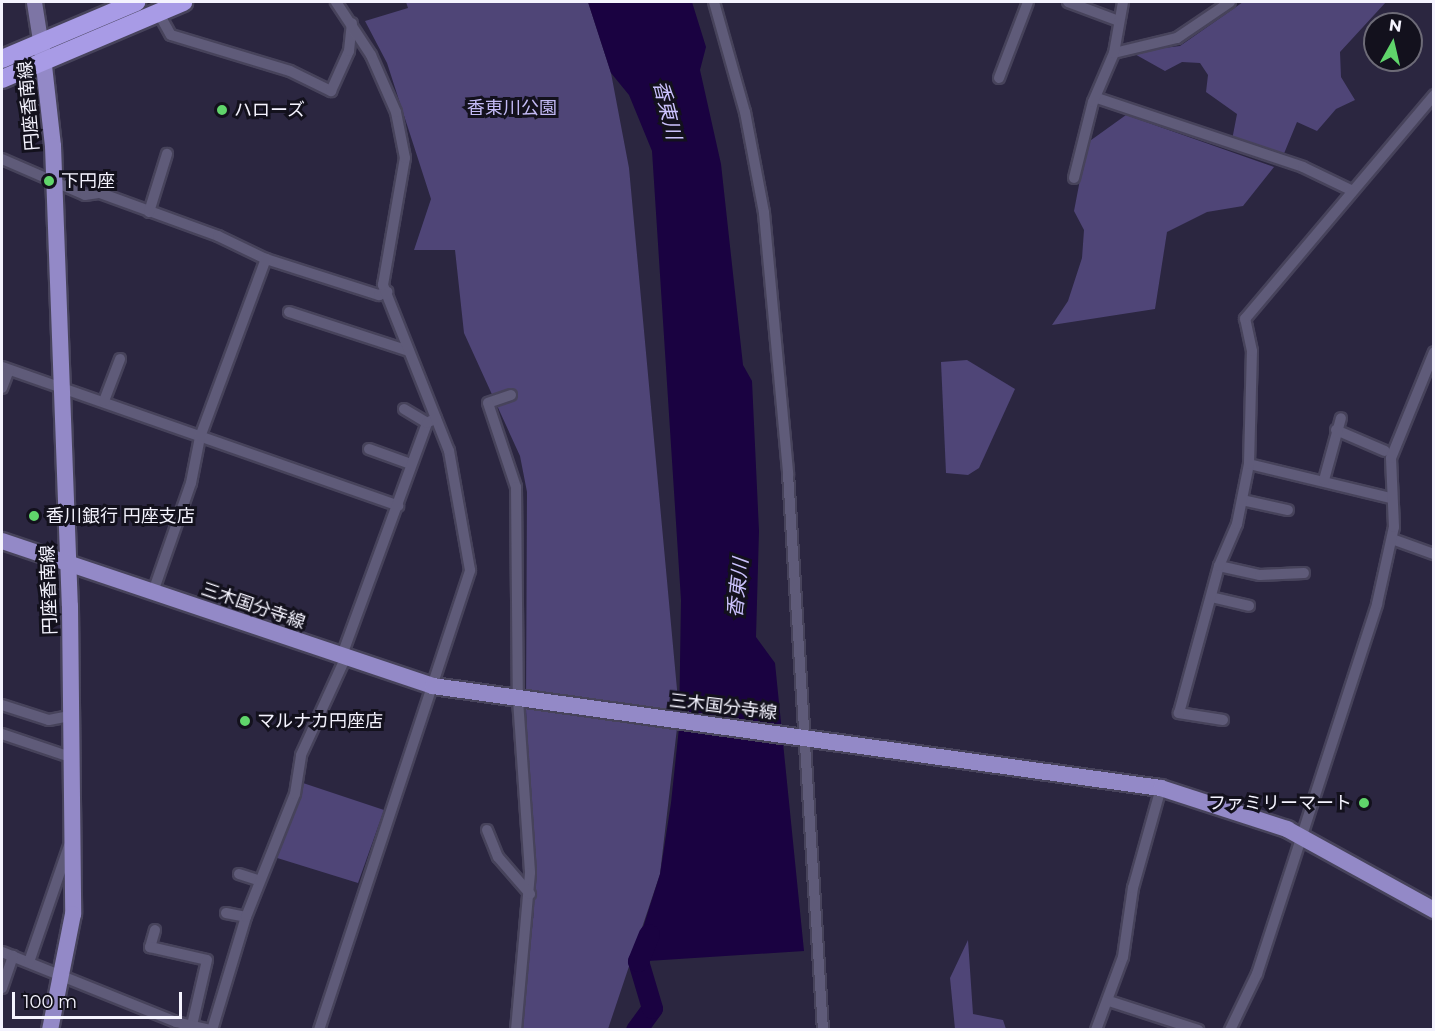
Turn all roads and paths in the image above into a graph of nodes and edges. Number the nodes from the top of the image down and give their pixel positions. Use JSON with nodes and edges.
{"nodes":[{"id":1,"x":34,"y":2,"type":"edge"},
{"id":2,"x":136,"y":2,"type":"edge"},
{"id":3,"x":183,"y":2,"type":"edge"},
{"id":4,"x":336,"y":2,"type":"edge"},
{"id":5,"x":714,"y":2,"type":"edge"},
{"id":6,"x":1028,"y":2,"type":"edge"},
{"id":7,"x":1068,"y":2,"type":"edge"},
{"id":8,"x":1123,"y":2,"type":"edge"},
{"id":9,"x":1230,"y":2,"type":"edge"},
{"id":10,"x":158,"y":12,"type":"junction"},
{"id":11,"x":1116,"y":20,"type":"junction"},
{"id":12,"x":352,"y":23,"type":"junction"},
{"id":13,"x":40,"y":41,"type":"junction"},
{"id":14,"x":1114,"y":53,"type":"junction"},
{"id":15,"x":2,"y":59,"type":"edge"},
{"id":16,"x":47,"y":59,"type":"junction"},
{"id":17,"x":999,"y":78,"type":"dead end"},
{"id":18,"x":2,"y":79,"type":"edge"},
{"id":19,"x":1434,"y":95,"type":"edge"},
{"id":20,"x":1097,"y":98,"type":"junction"},
{"id":21,"x":167,"y":154,"type":"dead end"},
{"id":22,"x":2,"y":159,"type":"edge"},
{"id":23,"x":1074,"y":178,"type":"dead end"},
{"id":24,"x":54,"y":181,"type":"junction"},
{"id":25,"x":1351,"y":190,"type":"junction"},
{"id":26,"x":148,"y":212,"type":"junction"},
{"id":27,"x":266,"y":259,"type":"junction"},
{"id":28,"x":387,"y":292,"type":"junction"},
{"id":29,"x":288,"y":312,"type":"dead end"},
{"id":30,"x":409,"y":351,"type":"junction"},
{"id":31,"x":1434,"y":351,"type":"edge"},
{"id":32,"x":120,"y":359,"type":"dead end"},
{"id":33,"x":5,"y":369,"type":"edge"},
{"id":34,"x":2,"y":388,"type":"edge"},
{"id":35,"x":59,"y":388,"type":"junction"},
{"id":36,"x":511,"y":395,"type":"dead end"},
{"id":37,"x":104,"y":401,"type":"junction"},
{"id":38,"x":404,"y":409,"type":"dead end"},
{"id":39,"x":1341,"y":418,"type":"dead end"},
{"id":40,"x":431,"y":420,"type":"junction"},
{"id":41,"x":1336,"y":430,"type":"junction"},
{"id":42,"x":200,"y":437,"type":"junction"},
{"id":43,"x":369,"y":449,"type":"dead end"},
{"id":44,"x":1385,"y":451,"type":"dead end"},
{"id":45,"x":411,"y":464,"type":"junction"},
{"id":46,"x":1249,"y":464,"type":"junction"},
{"id":47,"x":1324,"y":480,"type":"junction"},
{"id":48,"x":1391,"y":498,"type":"junction"},
{"id":49,"x":1242,"y":500,"type":"junction"},
{"id":50,"x":398,"y":506,"type":"junction"},
{"id":51,"x":1288,"y":510,"type":"dead end"},
{"id":52,"x":1392,"y":538,"type":"junction"},
{"id":53,"x":2,"y":541,"type":"edge"},
{"id":54,"x":1434,"y":554,"type":"edge"},
{"id":55,"x":67,"y":562,"type":"junction"},
{"id":56,"x":1219,"y":566,"type":"junction"},
{"id":57,"x":1304,"y":573,"type":"dead end"},
{"id":58,"x":153,"y":592,"type":"junction"},
{"id":59,"x":1211,"y":597,"type":"junction"},
{"id":60,"x":1249,"y":606,"type":"dead end"},
{"id":61,"x":343,"y":658,"type":"junction"},
{"id":62,"x":433,"y":686,"type":"junction"},
{"id":63,"x":521,"y":701,"type":"junction"},
{"id":64,"x":2,"y":705,"type":"edge"},
{"id":65,"x":70,"y":716,"type":"junction"},
{"id":66,"x":1223,"y":720,"type":"dead end"},
{"id":67,"x":2,"y":734,"type":"edge"},
{"id":68,"x":803,"y":737,"type":"junction"},
{"id":69,"x":70,"y":757,"type":"junction"},
{"id":70,"x":1161,"y":788,"type":"junction"},
{"id":71,"x":487,"y":830,"type":"dead end"},
{"id":72,"x":1304,"y":838,"type":"junction"},
{"id":73,"x":71,"y":840,"type":"junction"},
{"id":74,"x":239,"y":874,"type":"dead end"},
{"id":75,"x":260,"y":881,"type":"junction"},
{"id":76,"x":530,"y":894,"type":"junction"},
{"id":77,"x":1434,"y":910,"type":"edge"},
{"id":78,"x":226,"y":913,"type":"dead end"},
{"id":79,"x":246,"y":917,"type":"junction"},
{"id":80,"x":155,"y":930,"type":"dead end"},
{"id":81,"x":2,"y":952,"type":"edge"},
{"id":82,"x":13,"y":956,"type":"junction"},
{"id":83,"x":29,"y":962,"type":"junction"},
{"id":84,"x":63,"y":978,"type":"junction"},
{"id":85,"x":2,"y":988,"type":"edge"},
{"id":86,"x":1109,"y":1001,"type":"junction"},
{"id":87,"x":1171,"y":1024,"type":"edge"},
{"id":88,"x":192,"y":1025,"type":"junction"},
{"id":89,"x":175,"y":1026,"type":"edge"},
{"id":90,"x":50,"y":1029,"type":"edge"},
{"id":91,"x":211,"y":1029,"type":"edge"},
{"id":92,"x":319,"y":1029,"type":"edge"},
{"id":93,"x":516,"y":1029,"type":"edge"},
{"id":94,"x":823,"y":1029,"type":"edge"},
{"id":95,"x":1096,"y":1029,"type":"edge"},
{"id":96,"x":1198,"y":1029,"type":"edge"},
{"id":97,"x":1230,"y":1029,"type":"edge"}],
"edges":[{"from":1,"to":13,"type":"main road"},
{"from":2,"to":13,"type":"highway"},
{"from":3,"to":10,"type":"highway"},
{"from":4,"to":12,"type":"street"},
{"from":5,"to":68,"type":"street"},
{"from":6,"to":17,"type":"street"},
{"from":7,"to":11,"type":"street"},
{"from":8,"to":11,"type":"street"},
{"from":9,"to":14,"type":"street"},
{"from":10,"to":12,"type":"street"},
{"from":10,"to":16,"type":"highway"},
{"from":11,"to":14,"type":"street"},
{"from":12,"to":28,"type":"street"},
{"from":13,"to":15,"type":"highway"},
{"from":13,"to":16,"type":"main road","name":"円座香南線"},
{"from":14,"to":20,"type":"street"},
{"from":16,"to":18,"type":"highway"},
{"from":16,"to":24,"type":"main road","name":"円座香南線"},
{"from":19,"to":25,"type":"street"},
{"from":20,"to":23,"type":"street"},
{"from":20,"to":25,"type":"street"},
{"from":21,"to":26,"type":"street"},
{"from":22,"to":24,"type":"street"},
{"from":24,"to":26,"type":"street"},
{"from":24,"to":35,"type":"main road","name":"円座香南線"},
{"from":25,"to":46,"type":"street"},
{"from":26,"to":27,"type":"street"},
{"from":27,"to":28,"type":"street"},
{"from":27,"to":42,"type":"street"},
{"from":28,"to":30,"type":"street"},
{"from":29,"to":30,"type":"street"},
{"from":30,"to":40,"type":"street"},
{"from":31,"to":48,"type":"street"},
{"from":32,"to":37,"type":"street"},
{"from":33,"to":34,"type":"street"},
{"from":33,"to":35,"type":"street"},
{"from":35,"to":37,"type":"street"},
{"from":35,"to":55,"type":"main road","name":"円座香南線"},
{"from":36,"to":63,"type":"street"},
{"from":37,"to":42,"type":"street"},
{"from":38,"to":40,"type":"street"},
{"from":39,"to":41,"type":"street"},
{"from":40,"to":45,"type":"street"},
{"from":40,"to":62,"type":"street"},
{"from":41,"to":44,"type":"street"},
{"from":41,"to":47,"type":"street"},
{"from":42,"to":50,"type":"street"},
{"from":42,"to":58,"type":"street"},
{"from":43,"to":45,"type":"street"},
{"from":45,"to":50,"type":"street"},
{"from":46,"to":47,"type":"street"},
{"from":46,"to":49,"type":"street"},
{"from":47,"to":48,"type":"street"},
{"from":48,"to":52,"type":"street"},
{"from":49,"to":51,"type":"street"},
{"from":49,"to":56,"type":"street"},
{"from":50,"to":61,"type":"street"},
{"from":52,"to":54,"type":"street"},
{"from":52,"to":72,"type":"street"},
{"from":53,"to":55,"type":"main road","name":"三木国分寺線"},
{"from":55,"to":58,"type":"main road","name":"三木国分寺線"},
{"from":55,"to":65,"type":"main road","name":"円座香南線"},
{"from":56,"to":57,"type":"street"},
{"from":56,"to":59,"type":"street"},
{"from":58,"to":61,"type":"main road","name":"三木国分寺線"},
{"from":59,"to":60,"type":"street"},
{"from":59,"to":66,"type":"street"},
{"from":61,"to":62,"type":"main road","name":"三木国分寺線"},
{"from":61,"to":75,"type":"street"},
{"from":62,"to":63,"type":"main road","name":"三木国分寺線"},
{"from":62,"to":92,"type":"street"},
{"from":63,"to":68,"type":"main road","name":"三木国分寺線"},
{"from":63,"to":76,"type":"street"},
{"from":64,"to":65,"type":"street"},
{"from":65,"to":69,"type":"main road","name":"円座香南線"},
{"from":67,"to":69,"type":"street"},
{"from":68,"to":70,"type":"main road","name":"三木国分寺線"},
{"from":68,"to":94,"type":"street"},
{"from":69,"to":73,"type":"main road","name":"円座香南線"},
{"from":70,"to":72,"type":"main road","name":"三木国分寺線"},
{"from":70,"to":86,"type":"street"},
{"from":71,"to":76,"type":"street"},
{"from":72,"to":77,"type":"main road","name":"三木国分寺線"},
{"from":72,"to":97,"type":"street"},
{"from":73,"to":83,"type":"street"},
{"from":73,"to":84,"type":"main road","name":"円座香南線"},
{"from":74,"to":75,"type":"street"},
{"from":75,"to":79,"type":"street"},
{"from":76,"to":93,"type":"street"},
{"from":78,"to":79,"type":"street"},
{"from":79,"to":91,"type":"street"},
{"from":80,"to":88,"type":"street"},
{"from":81,"to":82,"type":"street"},
{"from":82,"to":83,"type":"street"},
{"from":82,"to":85,"type":"street"},
{"from":83,"to":84,"type":"street"},
{"from":84,"to":89,"type":"street"},
{"from":84,"to":90,"type":"main road","name":"円座香南線"},
{"from":86,"to":87,"type":"street"},
{"from":86,"to":95,"type":"street"},
{"from":87,"to":96,"type":"street"},
{"from":88,"to":89,"type":"street"},
{"from":88,"to":91,"type":"street"}]}
